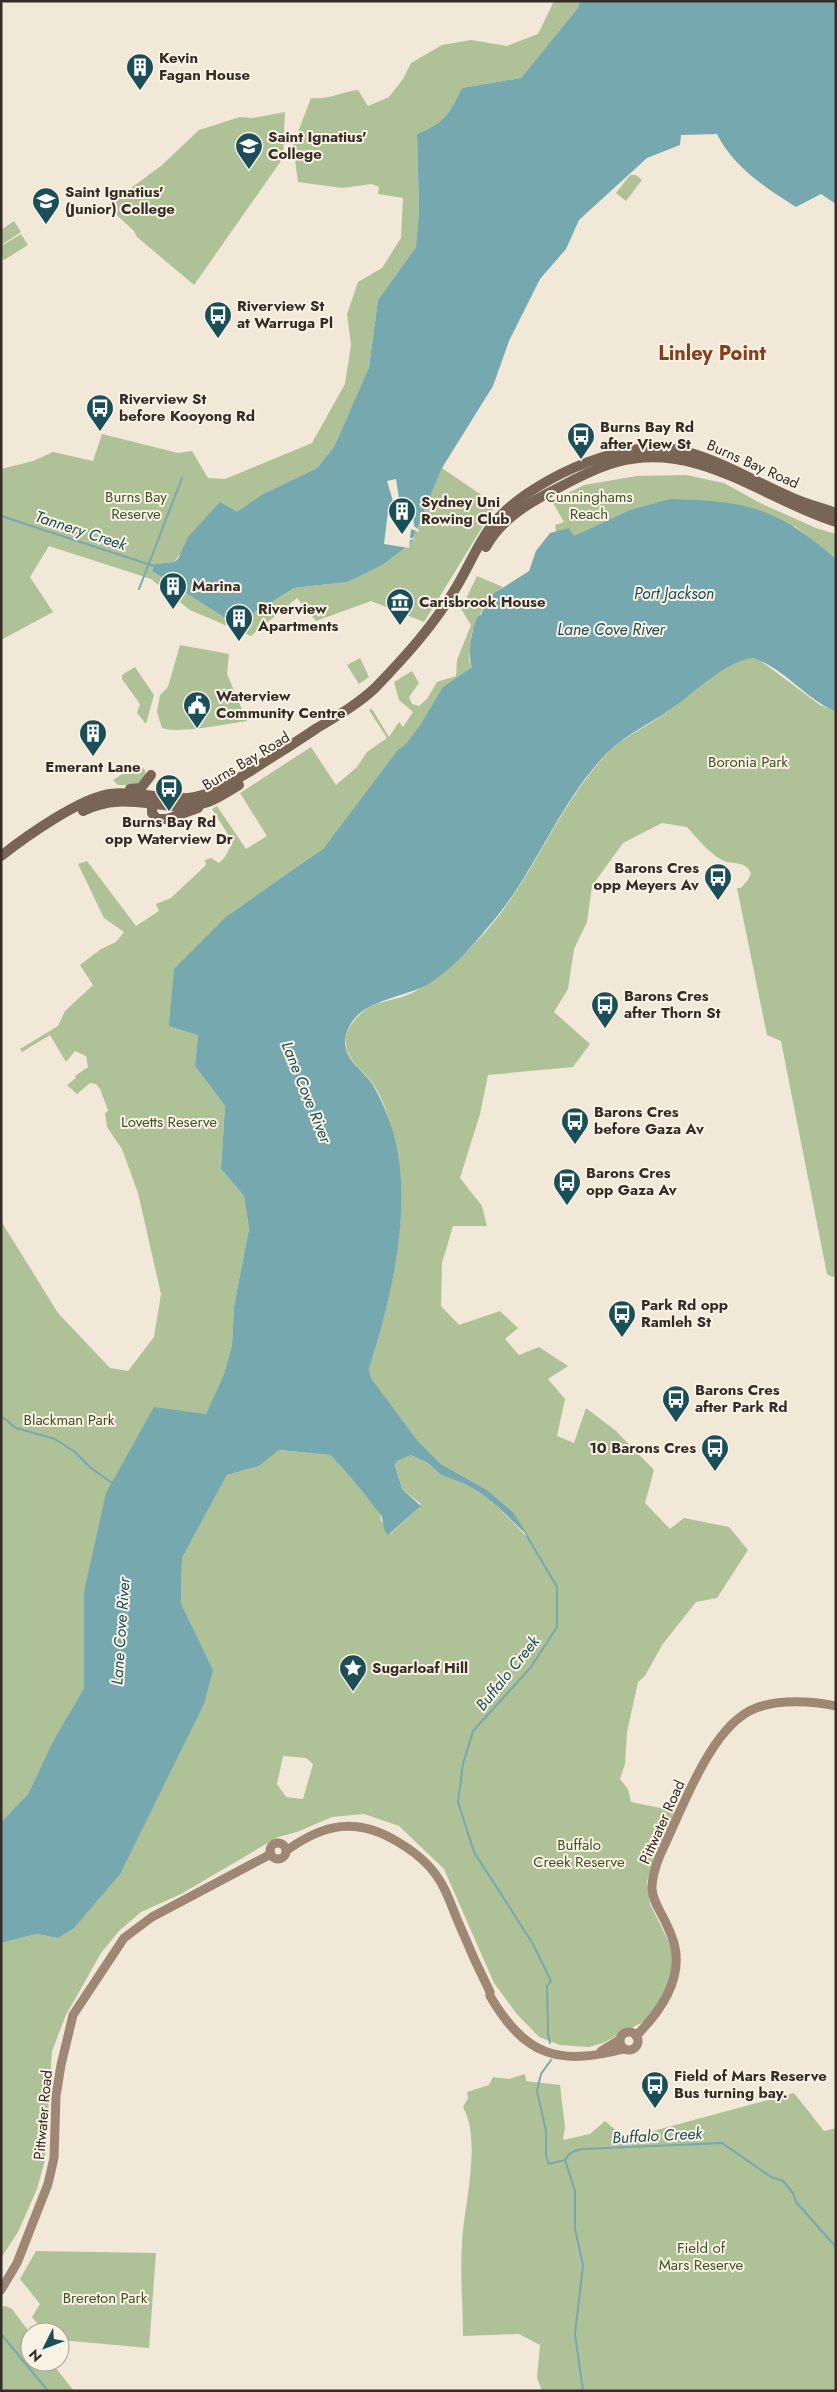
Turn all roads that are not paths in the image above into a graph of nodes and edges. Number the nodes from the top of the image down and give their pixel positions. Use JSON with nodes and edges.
{"nodes":[{"id":1,"x":836,"y":513,"type":"edge"},
{"id":2,"x":836,"y":522,"type":"edge"},
{"id":3,"x":151,"y":774,"type":"dead end"},
{"id":4,"x":108,"y":794,"type":"junction"},
{"id":5,"x":152,"y":799,"type":"junction"},
{"id":6,"x":208,"y":802,"type":"junction"},
{"id":7,"x":2,"y":856,"type":"edge"},
{"id":8,"x":836,"y":1706,"type":"edge"},
{"id":9,"x":490,"y":1992,"type":"junction"},
{"id":10,"x":636,"y":2036,"type":"junction"},
{"id":11,"x":619,"y":2040,"type":"junction"},
{"id":12,"x":624,"y":2049,"type":"junction"},
{"id":13,"x":1,"y":2290,"type":"edge"}],
"edges":[{"from":1,"to":5,"type":"main road","name":"Burns Bay Road"},
{"from":2,"to":6,"type":"main road","name":"Burns Bay Road"},
{"from":3,"to":4,"type":"main road"},
{"from":4,"to":5,"type":"main road","name":"Burns Bay Road"},
{"from":4,"to":7,"type":"main road","name":"Burns Bay Road"},
{"from":5,"to":6,"type":"main road","name":"Burns Bay Road"},
{"from":5,"to":6,"type":"main road"},
{"from":5,"to":7,"type":"main road","name":"Burns Bay Road"},
{"from":8,"to":10,"type":"main road","name":"Pittwater Road"},
{"from":9,"to":11,"type":"main road"},
{"from":9,"to":12,"type":"main road"},
{"from":9,"to":13,"type":"main road","name":"Pittwater Road"},
{"from":10,"to":11,"type":"main road"},
{"from":10,"to":12,"type":"main road"},
{"from":11,"to":12,"type":"main road"}]}
